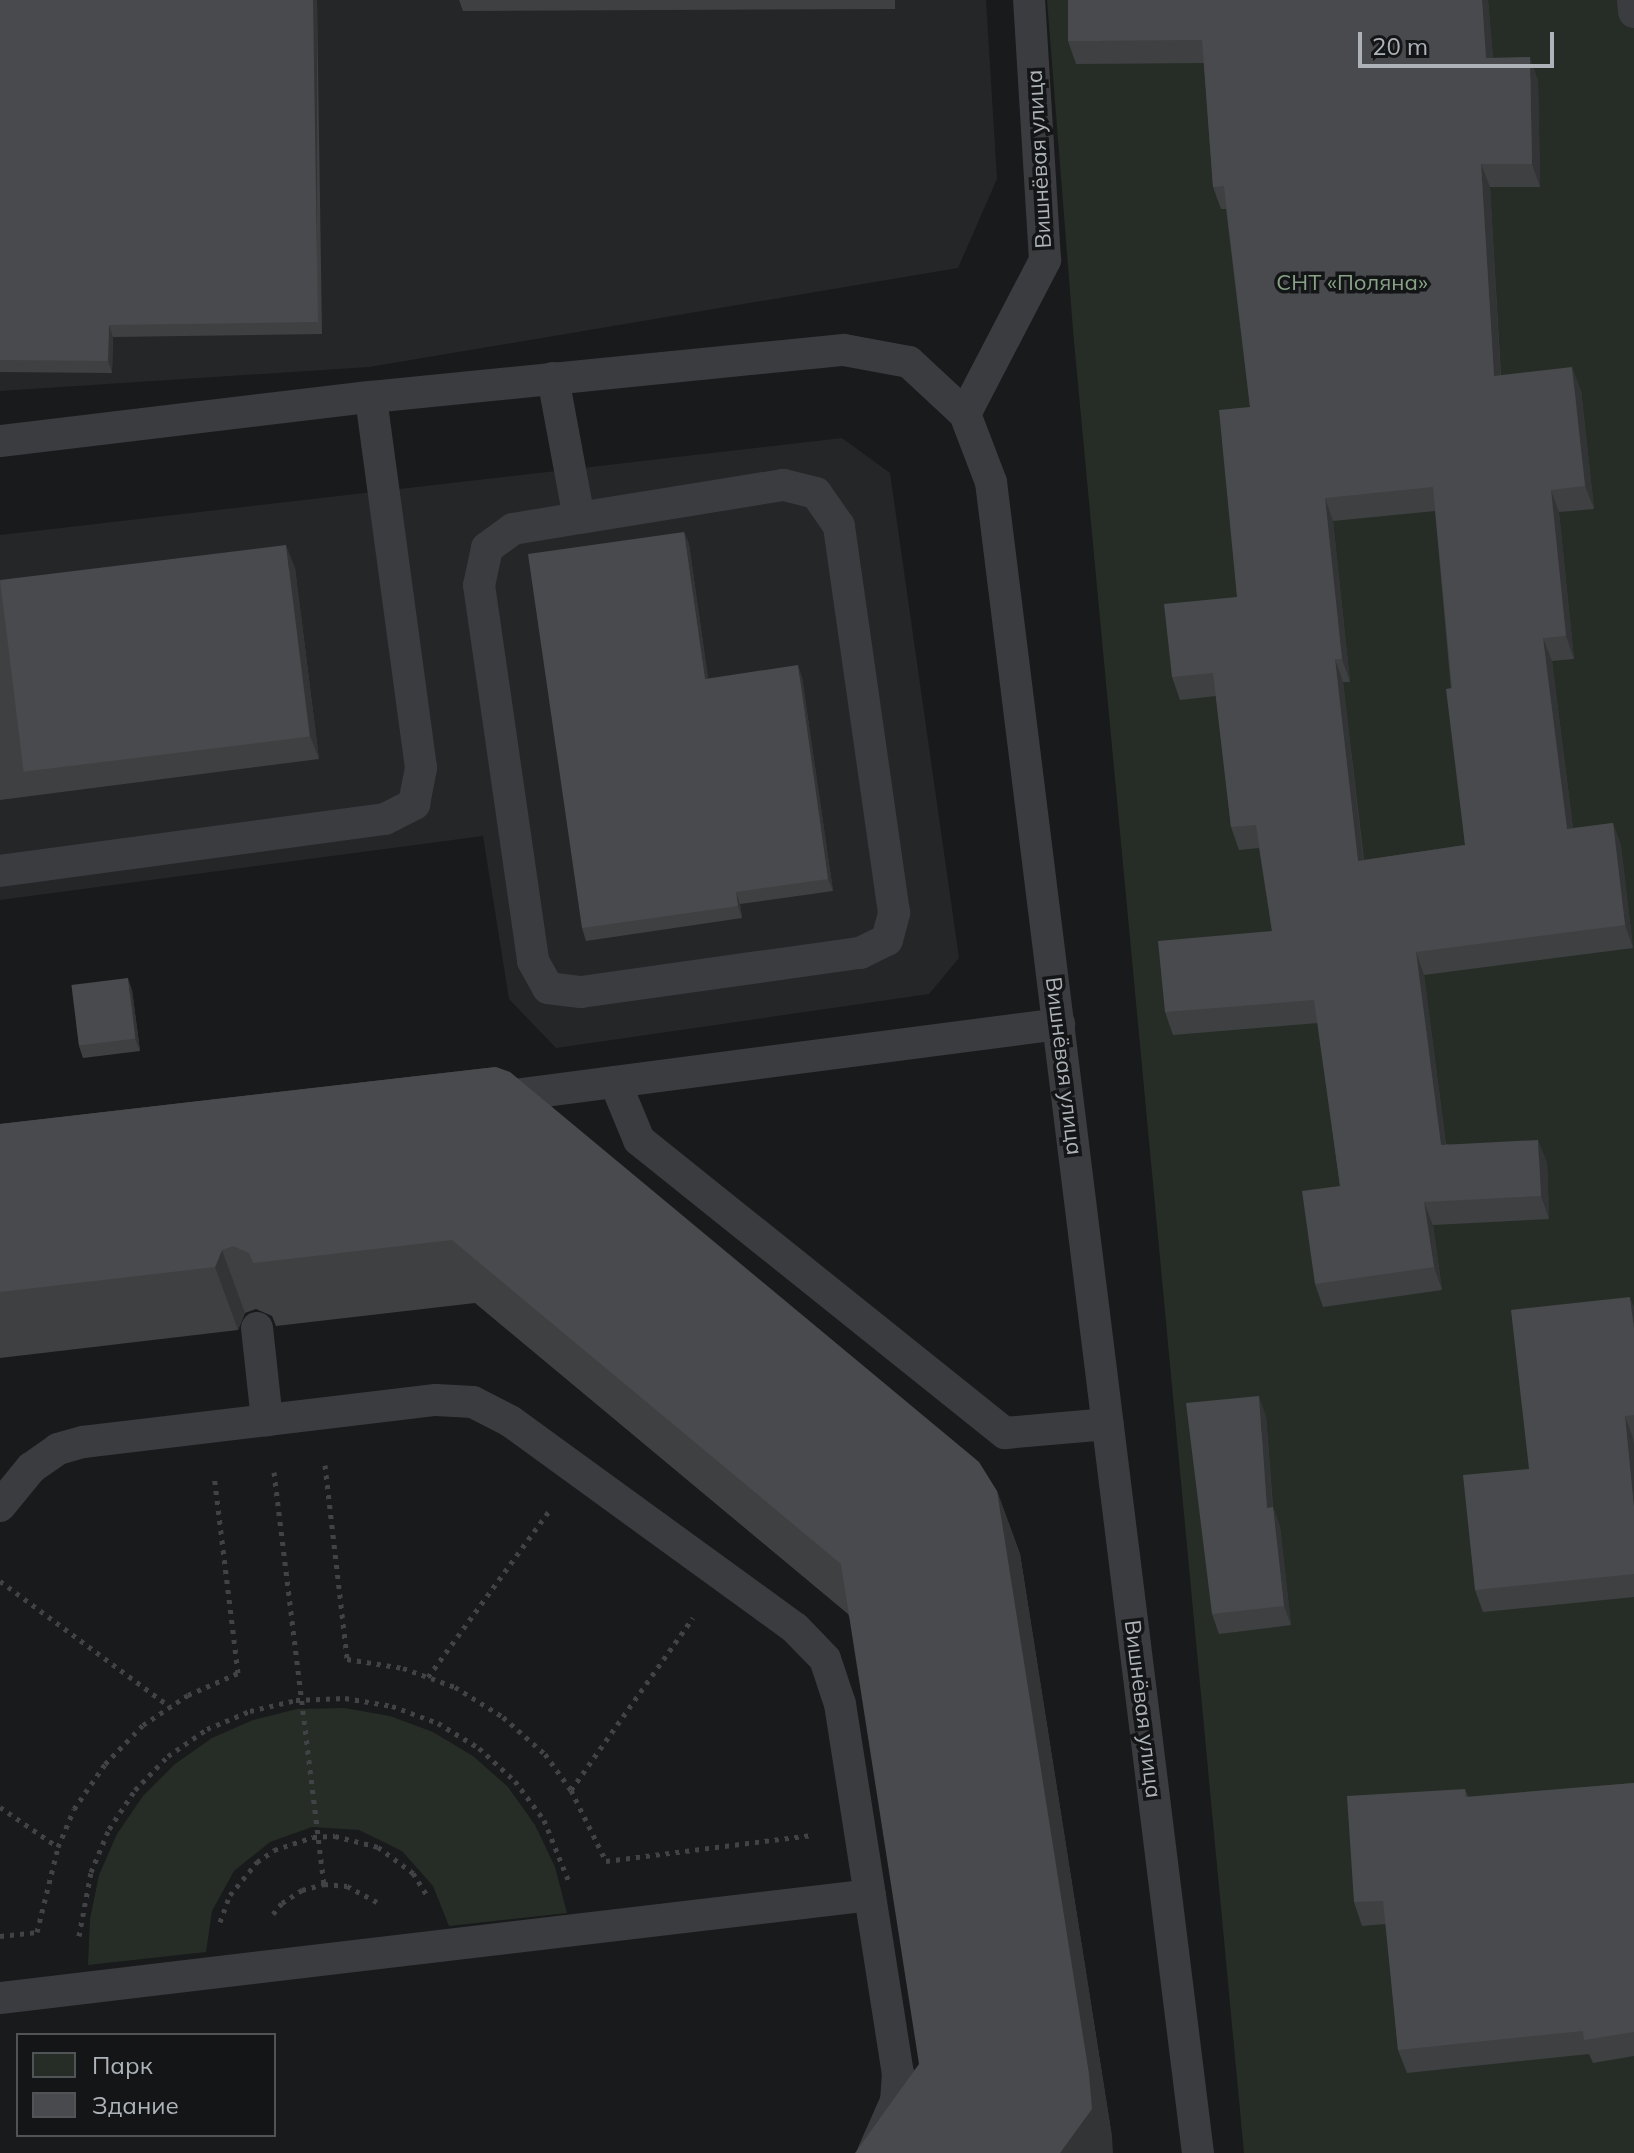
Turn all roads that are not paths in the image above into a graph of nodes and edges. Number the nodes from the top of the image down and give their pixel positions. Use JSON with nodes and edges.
{"nodes":[{"id":1,"x":1029,"y":0,"type":"edge"},
{"id":2,"x":1633,"y":0,"type":"edge"},
{"id":3,"x":1634,"y":12,"type":"edge"},
{"id":4,"x":553,"y":378,"type":"junction"},
{"id":5,"x":371,"y":397,"type":"junction"},
{"id":6,"x":965,"y":414,"type":"junction"},
{"id":7,"x":0,"y":441,"type":"edge"},
{"id":8,"x":579,"y":518,"type":"junction"},
{"id":9,"x":0,"y":871,"type":"edge"},
{"id":10,"x":1059,"y":1024,"type":"junction"},
{"id":11,"x":615,"y":1082,"type":"junction"},
{"id":12,"x":462,"y":1102,"type":"edge"},
{"id":13,"x":257,"y":1328,"type":"edge"},
{"id":14,"x":267,"y":1420,"type":"junction"},
{"id":15,"x":1108,"y":1424,"type":"junction"},
{"id":16,"x":0,"y":1506,"type":"edge"},
{"id":17,"x":870,"y":1895,"type":"junction"},
{"id":18,"x":0,"y":1998,"type":"edge"},
{"id":19,"x":873,"y":2153,"type":"edge"},
{"id":20,"x":1198,"y":2153,"type":"edge"}],
"edges":[{"from":1,"to":6,"type":"lane","name":"Вишнёвая улица"},
{"from":2,"to":3,"type":"lane"},
{"from":4,"to":5,"type":"lane"},
{"from":4,"to":6,"type":"lane"},
{"from":4,"to":8,"type":"lane"},
{"from":5,"to":7,"type":"lane"},
{"from":5,"to":9,"type":"lane"},
{"from":6,"to":10,"type":"lane","name":"Вишнёвая улица"},
{"from":8,"to":8,"type":"lane"},
{"from":10,"to":11,"type":"lane"},
{"from":10,"to":15,"type":"lane","name":"Вишнёвая улица"},
{"from":11,"to":12,"type":"lane"},
{"from":11,"to":15,"type":"lane"},
{"from":13,"to":14,"type":"lane"},
{"from":14,"to":16,"type":"lane"},
{"from":14,"to":17,"type":"lane"},
{"from":15,"to":20,"type":"lane","name":"Вишнёвая улица"},
{"from":17,"to":18,"type":"lane"},
{"from":17,"to":19,"type":"lane"}]}
